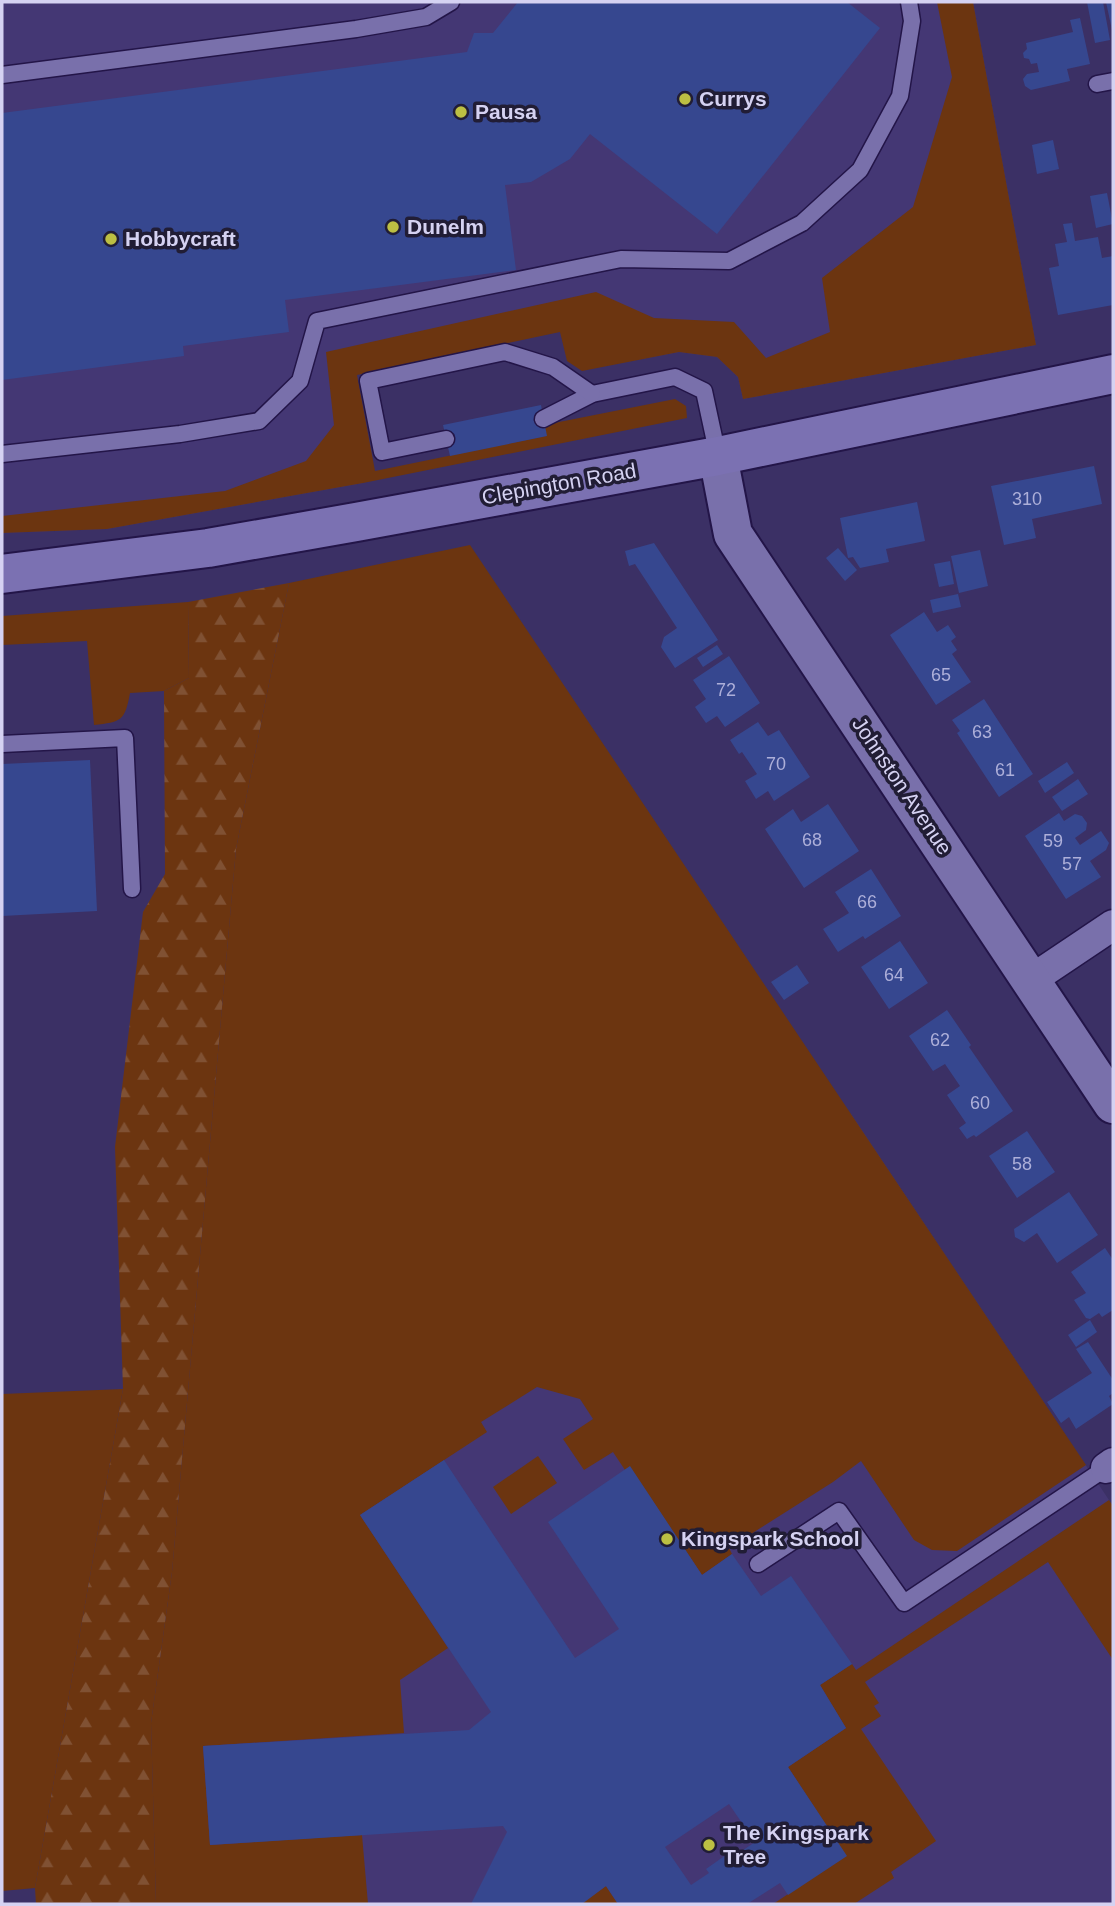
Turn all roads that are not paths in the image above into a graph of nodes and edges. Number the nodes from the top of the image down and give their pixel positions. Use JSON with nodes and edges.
{"nodes":[{"id":1,"x":451,"y":2,"type":"edge"},
{"id":2,"x":909,"y":2,"type":"edge"},
{"id":3,"x":2,"y":75,"type":"edge"},
{"id":4,"x":1113,"y":374,"type":"edge"},
{"id":5,"x":592,"y":394,"type":"junction"},
{"id":6,"x":543,"y":419,"type":"dead end"},
{"id":7,"x":446,"y":439,"type":"dead end"},
{"id":8,"x":2,"y":454,"type":"edge"},
{"id":9,"x":718,"y":456,"type":"junction"},
{"id":10,"x":2,"y":573,"type":"edge"},
{"id":11,"x":2,"y":744,"type":"edge"},
{"id":12,"x":132,"y":889,"type":"dead end"},
{"id":13,"x":1113,"y":925,"type":"edge"},
{"id":14,"x":1031,"y":980,"type":"junction"},
{"id":15,"x":1113,"y":1104,"type":"edge"},
{"id":16,"x":1110,"y":1465,"type":"edge"},
{"id":17,"x":758,"y":1564,"type":"dead end"}],
"edges":[{"from":1,"to":3,"type":"lane"},
{"from":2,"to":8,"type":"lane"},
{"from":4,"to":9,"type":"main road","name":"Clepington Road"},
{"from":5,"to":6,"type":"lane"},
{"from":5,"to":7,"type":"lane"},
{"from":5,"to":9,"type":"lane"},
{"from":9,"to":10,"type":"main road","name":"Clepington Road"},
{"from":9,"to":14,"type":"street","name":"Johnston Avenue"},
{"from":11,"to":12,"type":"lane"},
{"from":13,"to":14,"type":"street"},
{"from":14,"to":15,"type":"street","name":"Johnston Avenue"},
{"from":16,"to":17,"type":"lane"}]}
